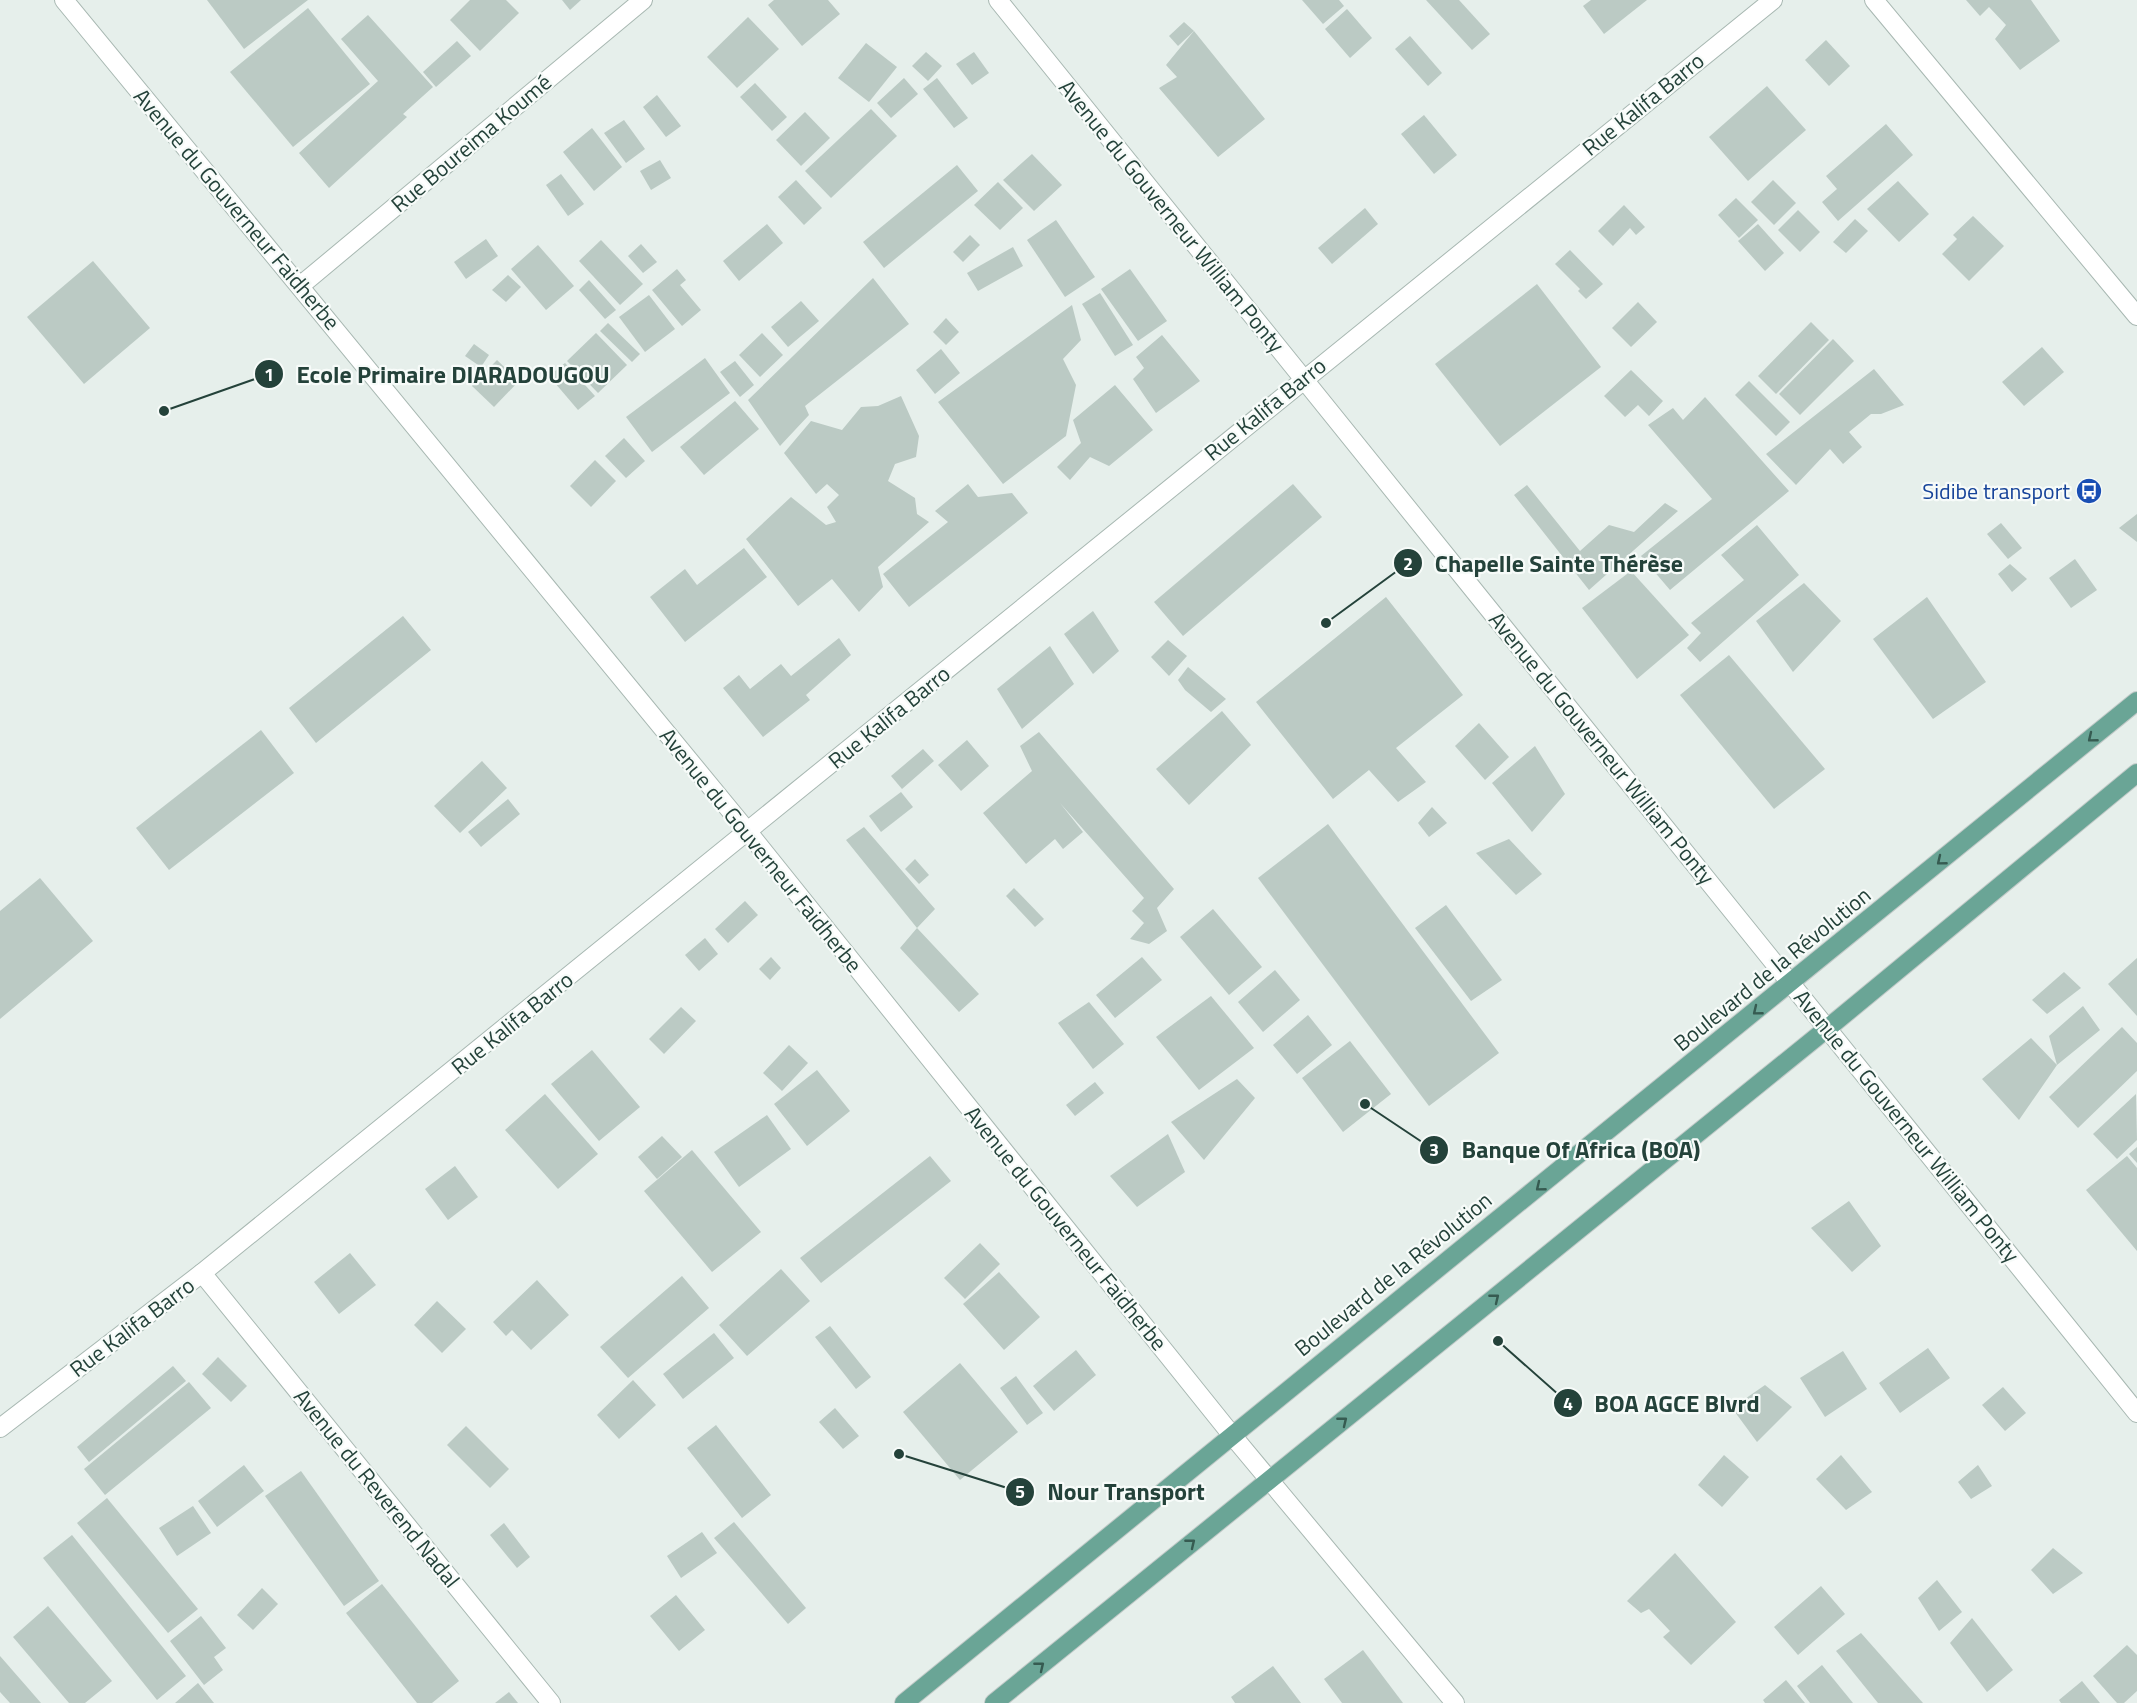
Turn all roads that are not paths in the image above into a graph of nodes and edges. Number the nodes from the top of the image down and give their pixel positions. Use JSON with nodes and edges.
{"nodes":[{"id":1,"x":64,"y":0,"type":"edge"},
{"id":2,"x":643,"y":0,"type":"edge"},
{"id":3,"x":998,"y":0,"type":"edge"},
{"id":4,"x":1773,"y":0,"type":"edge"},
{"id":5,"x":1874,"y":0,"type":"edge"},
{"id":6,"x":300,"y":286,"type":"junction"},
{"id":7,"x":2137,"y":316,"type":"edge"},
{"id":8,"x":1303,"y":378,"type":"junction"},
{"id":9,"x":2137,"y":701,"type":"edge"},
{"id":10,"x":2137,"y":773,"type":"edge"},
{"id":11,"x":748,"y":832,"type":"junction"},
{"id":12,"x":1792,"y":984,"type":"junction"},
{"id":13,"x":1829,"y":1027,"type":"junction"},
{"id":14,"x":202,"y":1273,"type":"junction"},
{"id":15,"x":2137,"y":1413,"type":"edge"},
{"id":16,"x":0,"y":1428,"type":"edge"},
{"id":17,"x":1231,"y":1434,"type":"junction"},
{"id":18,"x":1270,"y":1480,"type":"junction"},
{"id":19,"x":551,"y":1703,"type":"edge"},
{"id":20,"x":904,"y":1703,"type":"edge"},
{"id":21,"x":994,"y":1703,"type":"edge"},
{"id":22,"x":1455,"y":1703,"type":"edge"}],
"edges":[{"from":1,"to":6,"type":"street","name":"Avenue du Gouverneur Faidherbe"},
{"from":2,"to":6,"type":"street","name":"Rue Boureima Koumé"},
{"from":3,"to":8,"type":"street","name":"Avenue du Gouverneur William Ponty"},
{"from":4,"to":8,"type":"street","name":"Rue Kalifa Barro"},
{"from":5,"to":7,"type":"street"},
{"from":6,"to":11,"type":"street","name":"Avenue du Gouverneur Faidherbe"},
{"from":8,"to":11,"type":"street","name":"Rue Kalifa Barro"},
{"from":8,"to":12,"type":"street","name":"Avenue du Gouverneur William Ponty"},
{"from":9,"to":12,"type":"main road","name":"Boulevard de la Révolution","one_way":true},
{"from":10,"to":13,"type":"main road"},
{"from":11,"to":14,"type":"street","name":"Rue Kalifa Barro"},
{"from":11,"to":17,"type":"street","name":"Avenue du Gouverneur Faidherbe"},
{"from":12,"to":13,"type":"street","name":"Avenue du Gouverneur William Ponty"},
{"from":12,"to":17,"type":"main road","name":"Boulevard de la Révolution","one_way":true},
{"from":13,"to":15,"type":"street","name":"Avenue du Gouverneur William Ponty"},
{"from":18,"to":13,"type":"main road","one_way":true},
{"from":14,"to":16,"type":"street","name":"Rue Kalifa Barro"},
{"from":14,"to":19,"type":"street","name":"Avenue du Reverend Nadal"},
{"from":17,"to":18,"type":"street","name":"Avenue du Gouverneur Faidherbe"},
{"from":17,"to":20,"type":"main road","name":"Boulevard de la Révolution"},
{"from":21,"to":18,"type":"main road","one_way":true},
{"from":18,"to":22,"type":"street","name":"Avenue du Gouverneur Faidherbe"}]}
